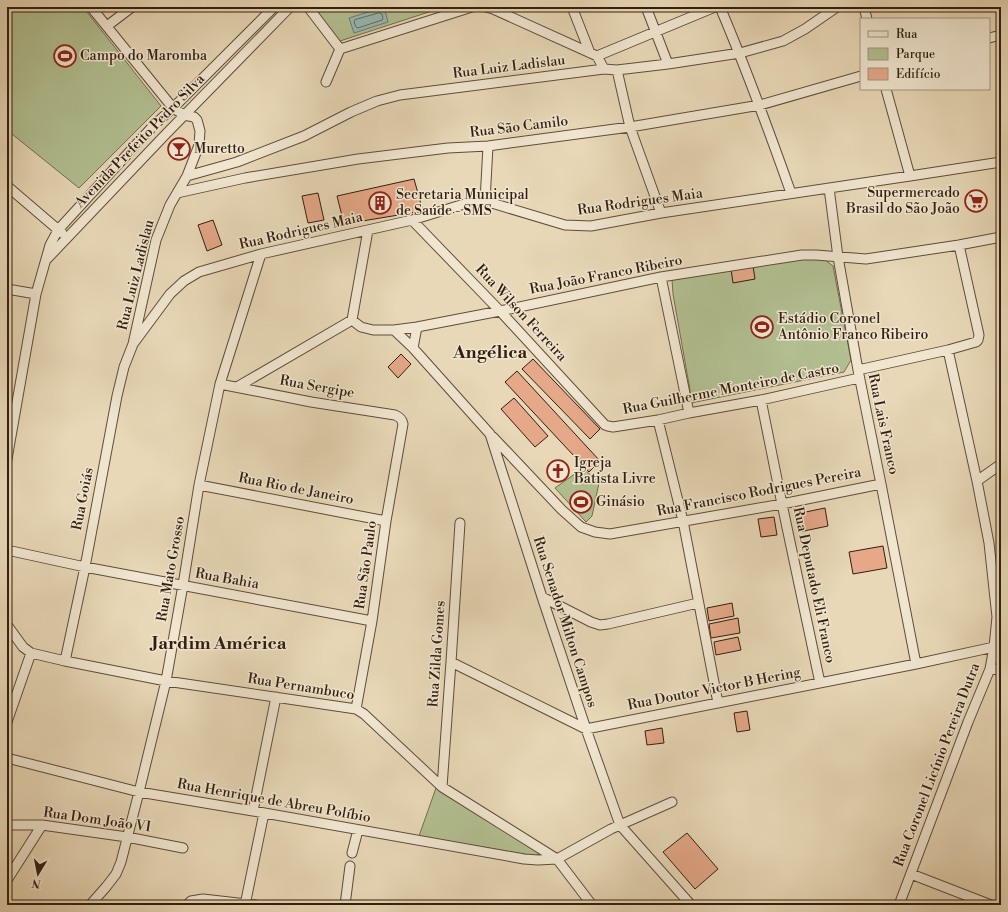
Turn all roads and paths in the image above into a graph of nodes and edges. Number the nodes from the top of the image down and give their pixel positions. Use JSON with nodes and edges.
{"nodes":[{"id":1,"x":91,"y":7,"type":"edge"},
{"id":2,"x":132,"y":7,"type":"edge"},
{"id":3,"x":274,"y":7,"type":"edge"},
{"id":4,"x":290,"y":7,"type":"edge"},
{"id":5,"x":308,"y":7,"type":"edge"},
{"id":6,"x":472,"y":7,"type":"edge"},
{"id":7,"x":572,"y":7,"type":"edge"},
{"id":8,"x":646,"y":7,"type":"edge"},
{"id":9,"x":715,"y":7,"type":"edge"},
{"id":10,"x":720,"y":7,"type":"edge"},
{"id":11,"x":837,"y":7,"type":"edge"},
{"id":12,"x":864,"y":7,"type":"edge"},
{"id":13,"x":491,"y":8,"type":"edge"},
{"id":14,"x":867,"y":18,"type":"edge"},
{"id":15,"x":107,"y":26,"type":"junction"},
{"id":16,"x":656,"y":31,"type":"junction"},
{"id":17,"x":1001,"y":35,"type":"edge"},
{"id":18,"x":990,"y":38,"type":"edge"},
{"id":19,"x":340,"y":49,"type":"junction"},
{"id":20,"x":740,"y":53,"type":"junction"},
{"id":21,"x":594,"y":54,"type":"junction"},
{"id":22,"x":668,"y":64,"type":"junction"},
{"id":23,"x":604,"y":69,"type":"junction"},
{"id":24,"x":617,"y":70,"type":"junction"},
{"id":25,"x":860,"y":76,"type":"edge"},
{"id":26,"x":326,"y":82,"type":"dead end"},
{"id":27,"x":886,"y":90,"type":"edge"},
{"id":28,"x":760,"y":105,"type":"junction"},
{"id":29,"x":173,"y":108,"type":"junction"},
{"id":30,"x":184,"y":115,"type":"junction"},
{"id":31,"x":630,"y":127,"type":"junction"},
{"id":32,"x":488,"y":146,"type":"junction"},
{"id":33,"x":1001,"y":162,"type":"edge"},
{"id":34,"x":187,"y":176,"type":"junction"},
{"id":35,"x":910,"y":176,"type":"junction"},
{"id":36,"x":7,"y":186,"type":"edge"},
{"id":37,"x":829,"y":188,"type":"junction"},
{"id":38,"x":177,"y":193,"type":"junction"},
{"id":39,"x":791,"y":193,"type":"junction"},
{"id":40,"x":485,"y":201,"type":"junction"},
{"id":41,"x":661,"y":213,"type":"junction"},
{"id":42,"x":412,"y":220,"type":"junction"},
{"id":43,"x":58,"y":230,"type":"junction"},
{"id":44,"x":368,"y":230,"type":"junction"},
{"id":45,"x":68,"y":237,"type":"junction"},
{"id":46,"x":1001,"y":237,"type":"edge"},
{"id":47,"x":959,"y":245,"type":"junction"},
{"id":48,"x":261,"y":254,"type":"junction"},
{"id":49,"x":838,"y":257,"type":"junction"},
{"id":50,"x":45,"y":261,"type":"junction"},
{"id":51,"x":661,"y":277,"type":"junction"},
{"id":52,"x":7,"y":289,"type":"edge"},
{"id":53,"x":36,"y":294,"type":"junction"},
{"id":54,"x":500,"y":311,"type":"junction"},
{"id":55,"x":352,"y":320,"type":"junction"},
{"id":56,"x":417,"y":327,"type":"junction"},
{"id":57,"x":394,"y":330,"type":"junction"},
{"id":58,"x":133,"y":344,"type":"junction"},
{"id":59,"x":413,"y":348,"type":"junction"},
{"id":60,"x":948,"y":350,"type":"junction"},
{"id":61,"x":858,"y":374,"type":"junction"},
{"id":62,"x":220,"y":384,"type":"junction"},
{"id":63,"x":237,"y":387,"type":"junction"},
{"id":64,"x":761,"y":400,"type":"junction"},
{"id":65,"x":689,"y":413,"type":"junction"},
{"id":66,"x":658,"y":420,"type":"junction"},
{"id":67,"x":403,"y":424,"type":"joint"},
{"id":68,"x":608,"y":426,"type":"joint"},
{"id":69,"x":490,"y":434,"type":"junction"},
{"id":70,"x":8,"y":446,"type":"edge"},
{"id":71,"x":7,"y":459,"type":"edge"},
{"id":72,"x":1001,"y":464,"type":"edge"},
{"id":73,"x":977,"y":481,"type":"junction"},
{"id":74,"x":881,"y":484,"type":"junction"},
{"id":75,"x":199,"y":485,"type":"junction"},
{"id":76,"x":782,"y":504,"type":"junction"},
{"id":77,"x":386,"y":521,"type":"junction"},
{"id":78,"x":683,"y":521,"type":"junction"},
{"id":79,"x":460,"y":523,"type":"dead end"},
{"id":80,"x":7,"y":550,"type":"edge"},
{"id":81,"x":85,"y":567,"type":"junction"},
{"id":82,"x":183,"y":586,"type":"junction"},
{"id":83,"x":542,"y":597,"type":"junction"},
{"id":84,"x":698,"y":603,"type":"junction"},
{"id":85,"x":999,"y":616,"type":"edge"},
{"id":86,"x":372,"y":620,"type":"junction"},
{"id":87,"x":7,"y":625,"type":"edge"},
{"id":88,"x":994,"y":647,"type":"junction"},
{"id":89,"x":31,"y":653,"type":"junction"},
{"id":90,"x":65,"y":661,"type":"junction"},
{"id":91,"x":451,"y":662,"type":"junction"},
{"id":92,"x":916,"y":664,"type":"junction"},
{"id":93,"x":990,"y":670,"type":"junction"},
{"id":94,"x":1001,"y":670,"type":"edge"},
{"id":95,"x":166,"y":680,"type":"junction"},
{"id":96,"x":820,"y":683,"type":"junction"},
{"id":97,"x":276,"y":697,"type":"junction"},
{"id":98,"x":718,"y":703,"type":"junction"},
{"id":99,"x":356,"y":709,"type":"junction"},
{"id":100,"x":7,"y":722,"type":"edge"},
{"id":101,"x":586,"y":729,"type":"junction"},
{"id":102,"x":7,"y":758,"type":"edge"},
{"id":103,"x":442,"y":787,"type":"junction"},
{"id":104,"x":139,"y":792,"type":"junction"},
{"id":105,"x":672,"y":802,"type":"dead end"},
{"id":106,"x":253,"y":811,"type":"junction"},
{"id":107,"x":264,"y":813,"type":"junction"},
{"id":108,"x":7,"y":825,"type":"edge"},
{"id":109,"x":42,"y":825,"type":"junction"},
{"id":110,"x":620,"y":825,"type":"junction"},
{"id":111,"x":358,"y":830,"type":"junction"},
{"id":112,"x":128,"y":836,"type":"junction"},
{"id":113,"x":183,"y":848,"type":"dead end"},
{"id":114,"x":352,"y":853,"type":"dead end"},
{"id":115,"x":557,"y":859,"type":"junction"},
{"id":116,"x":350,"y":866,"type":"dead end"},
{"id":117,"x":911,"y":874,"type":"junction"},
{"id":118,"x":7,"y":880,"type":"edge"},
{"id":119,"x":245,"y":904,"type":"edge"},
{"id":120,"x":90,"y":905,"type":"edge"},
{"id":121,"x":186,"y":905,"type":"edge"},
{"id":122,"x":256,"y":905,"type":"edge"},
{"id":123,"x":345,"y":905,"type":"edge"},
{"id":124,"x":592,"y":905,"type":"edge"},
{"id":125,"x":691,"y":905,"type":"edge"},
{"id":126,"x":899,"y":905,"type":"edge"},
{"id":127,"x":991,"y":905,"type":"edge"}],
"edges":[{"from":1,"to":15,"type":"street"},
{"from":2,"to":15,"type":"street"},
{"from":3,"to":29,"type":"street","name":"Avenida Prefeito Pedro Silva"},
{"from":4,"to":30,"type":"street","name":"Avenida Prefeito Pedro Silva"},
{"from":5,"to":19,"type":"street"},
{"from":6,"to":19,"type":"street"},
{"from":7,"to":21,"type":"street"},
{"from":8,"to":16,"type":"street"},
{"from":9,"to":16,"type":"street"},
{"from":10,"to":20,"type":"street"},
{"from":11,"to":20,"type":"street","name":"Rua Luiz Ladislau"},
{"from":12,"to":14,"type":"street"},
{"from":13,"to":21,"type":"street"},
{"from":15,"to":29,"type":"street"},
{"from":16,"to":21,"type":"street"},
{"from":16,"to":22,"type":"street"},
{"from":17,"to":18,"type":"street"},
{"from":19,"to":26,"type":"street"},
{"from":20,"to":22,"type":"street","name":"Rua Luiz Ladislau"},
{"from":20,"to":28,"type":"street"},
{"from":21,"to":23,"type":"street"},
{"from":22,"to":24,"type":"street","name":"Rua Luiz Ladislau"},
{"from":23,"to":24,"type":"street","name":"Rua Luiz Ladislau"},
{"from":23,"to":34,"type":"street","name":"Rua Luiz Ladislau"},
{"from":24,"to":31,"type":"street"},
{"from":25,"to":28,"type":"street","name":"Rua São Camilo"},
{"from":27,"to":35,"type":"street"},
{"from":28,"to":31,"type":"street","name":"Rua São Camilo"},
{"from":28,"to":39,"type":"street"},
{"from":29,"to":30,"type":"street"},
{"from":29,"to":43,"type":"street","name":"Avenida Prefeito Pedro Silva"},
{"from":30,"to":34,"type":"street","name":"Rua Luiz Ladislau"},
{"from":30,"to":45,"type":"street","name":"Avenida Prefeito Pedro Silva"},
{"from":31,"to":32,"type":"street","name":"Rua São Camilo"},
{"from":31,"to":41,"type":"street"},
{"from":32,"to":38,"type":"street","name":"Rua São Camilo"},
{"from":32,"to":40,"type":"street"},
{"from":33,"to":35,"type":"street","name":"Rua Rodrigues Maia"},
{"from":34,"to":38,"type":"street","name":"Rua Luiz Ladislau"},
{"from":35,"to":37,"type":"street","name":"Rua Rodrigues Maia"},
{"from":36,"to":43,"type":"street"},
{"from":37,"to":39,"type":"street","name":"Rua Rodrigues Maia"},
{"from":37,"to":49,"type":"street","name":"Rua Lais Franco"},
{"from":38,"to":58,"type":"street","name":"Rua Luiz Ladislau"},
{"from":39,"to":41,"type":"street","name":"Rua Rodrigues Maia"},
{"from":40,"to":41,"type":"street","name":"Rua Rodrigues Maia"},
{"from":40,"to":42,"type":"street","name":"Rua Rodrigues Maia"},
{"from":42,"to":44,"type":"street","name":"Rua Rodrigues Maia"},
{"from":42,"to":54,"type":"street","name":"Rua Wilson Ferreira"},
{"from":43,"to":45,"type":"street"},
{"from":43,"to":50,"type":"street","name":"Avenida Prefeito Pedro Silva"},
{"from":44,"to":48,"type":"street","name":"Rua Rodrigues Maia"},
{"from":44,"to":55,"type":"street"},
{"from":45,"to":50,"type":"street","name":"Avenida Prefeito Pedro Silva"},
{"from":46,"to":47,"type":"street","name":"Rua João Franco Ribeiro"},
{"from":47,"to":49,"type":"street","name":"Rua João Franco Ribeiro"},
{"from":47,"to":60,"type":"street","name":"Rua Guilherme Monteiro de Castro"},
{"from":48,"to":58,"type":"street","name":"Rua Rodrigues Maia"},
{"from":48,"to":62,"type":"street","name":"Rua Mato Grosso"},
{"from":49,"to":51,"type":"street","name":"Rua João Franco Ribeiro"},
{"from":49,"to":61,"type":"street","name":"Rua Lais Franco"},
{"from":50,"to":53,"type":"street","name":"Avenida Prefeito Pedro Silva"},
{"from":51,"to":54,"type":"street","name":"Rua João Franco Ribeiro"},
{"from":51,"to":65,"type":"street"},
{"from":52,"to":53,"type":"street"},
{"from":53,"to":70,"type":"street","name":"Avenida Prefeito Pedro Silva"},
{"from":54,"to":56,"type":"street","name":"Rua João Franco Ribeiro"},
{"from":54,"to":68,"type":"street","name":"Rua Wilson Ferreira"},
{"from":55,"to":57,"type":"street","name":"Rua João Franco Ribeiro"},
{"from":55,"to":63,"type":"street"},
{"from":56,"to":57,"type":"street","name":"Rua João Franco Ribeiro"},
{"from":56,"to":59,"type":"street"},
{"from":57,"to":59,"type":"street","name":"Rua Senador Milton Campos"},
{"from":58,"to":81,"type":"street","name":"Rua Goiás"},
{"from":59,"to":69,"type":"street","name":"Rua Senador Milton Campos"},
{"from":60,"to":61,"type":"street","name":"Rua Guilherme Monteiro de Castro"},
{"from":60,"to":73,"type":"street","name":"Rua Coronel Licínio Pereira Dutra"},
{"from":61,"to":64,"type":"street","name":"Rua Guilherme Monteiro de Castro"},
{"from":61,"to":74,"type":"street","name":"Rua Lais Franco"},
{"from":62,"to":63,"type":"street","name":"Rua Sergipe"},
{"from":62,"to":75,"type":"street","name":"Rua Mato Grosso"},
{"from":63,"to":67,"type":"street","name":"Rua Sergipe"},
{"from":64,"to":65,"type":"street","name":"Rua Guilherme Monteiro de Castro"},
{"from":64,"to":76,"type":"street","name":"Rua Deputado Eli Franco"},
{"from":65,"to":66,"type":"street","name":"Rua Guilherme Monteiro de Castro"},
{"from":66,"to":68,"type":"street","name":"Rua Guilherme Monteiro de Castro"},
{"from":66,"to":78,"type":"street"},
{"from":67,"to":77,"type":"street","name":"Rua São Paulo"},
{"from":69,"to":78,"type":"street","name":"Rua Francisco Rodrigues Pereira"},
{"from":69,"to":83,"type":"street","name":"Rua Senador Milton Campos"},
{"from":70,"to":71,"type":"street","name":"Avenida Prefeito Pedro Silva"},
{"from":72,"to":73,"type":"street"},
{"from":73,"to":85,"type":"street","name":"Rua Coronel Licínio Pereira Dutra"},
{"from":74,"to":76,"type":"street","name":"Rua Francisco Rodrigues Pereira"},
{"from":74,"to":92,"type":"street","name":"Rua Lais Franco"},
{"from":75,"to":77,"type":"street","name":"Rua Rio de Janeiro"},
{"from":75,"to":82,"type":"street","name":"Rua Mato Grosso"},
{"from":76,"to":78,"type":"street","name":"Rua Francisco Rodrigues Pereira"},
{"from":76,"to":96,"type":"street","name":"Rua Deputado Eli Franco"},
{"from":77,"to":86,"type":"street","name":"Rua São Paulo"},
{"from":78,"to":84,"type":"street"},
{"from":79,"to":91,"type":"street","name":"Rua Zilda Gomes"},
{"from":80,"to":81,"type":"street","name":"Rua Bahia"},
{"from":81,"to":82,"type":"street","name":"Rua Bahia"},
{"from":81,"to":90,"type":"street","name":"Rua Goiás"},
{"from":82,"to":86,"type":"street","name":"Rua Bahia"},
{"from":82,"to":95,"type":"street","name":"Rua Mato Grosso"},
{"from":83,"to":84,"type":"street"},
{"from":83,"to":101,"type":"street","name":"Rua Senador Milton Campos"},
{"from":84,"to":98,"type":"street"},
{"from":85,"to":88,"type":"street","name":"Rua Coronel Licínio Pereira Dutra"},
{"from":86,"to":99,"type":"street","name":"Rua São Paulo"},
{"from":87,"to":89,"type":"street"},
{"from":88,"to":92,"type":"street","name":"Rua Doutor Victor B Hering"},
{"from":88,"to":93,"type":"street","name":"Rua Coronel Licínio Pereira Dutra"},
{"from":89,"to":90,"type":"street","name":"Rua Pernambuco"},
{"from":89,"to":100,"type":"street"},
{"from":90,"to":95,"type":"street","name":"Rua Pernambuco"},
{"from":91,"to":101,"type":"street"},
{"from":91,"to":103,"type":"street","name":"Rua Zilda Gomes"},
{"from":92,"to":96,"type":"street","name":"Rua Doutor Victor B Hering"},
{"from":93,"to":94,"type":"street"},
{"from":93,"to":117,"type":"street","name":"Rua Coronel Licínio Pereira Dutra"},
{"from":95,"to":97,"type":"street","name":"Rua Pernambuco"},
{"from":95,"to":104,"type":"street","name":"Rua Mato Grosso"},
{"from":96,"to":98,"type":"street","name":"Rua Doutor Victor B Hering"},
{"from":97,"to":99,"type":"street","name":"Rua Pernambuco"},
{"from":97,"to":106,"type":"street"},
{"from":98,"to":101,"type":"street","name":"Rua Doutor Victor B Hering"},
{"from":99,"to":103,"type":"street","name":"Rua Pernambuco"},
{"from":101,"to":110,"type":"street","name":"Rua Senador Milton Campos"},
{"from":102,"to":104,"type":"street","name":"Rua Henrique de Abreu Políbio"},
{"from":103,"to":115,"type":"street","name":"Rua Pernambuco"},
{"from":104,"to":106,"type":"street","name":"Rua Henrique de Abreu Políbio"},
{"from":104,"to":112,"type":"street","name":"Rua Mato Grosso"},
{"from":105,"to":110,"type":"street"},
{"from":106,"to":107,"type":"street","name":"Rua Henrique de Abreu Políbio"},
{"from":107,"to":111,"type":"street","name":"Rua Henrique de Abreu Políbio"},
{"from":107,"to":119,"type":"street"},
{"from":108,"to":109,"type":"street","name":"Rua Dom João VI"},
{"from":109,"to":112,"type":"street","name":"Rua Dom João VI"},
{"from":109,"to":118,"type":"street"},
{"from":110,"to":115,"type":"street"},
{"from":110,"to":125,"type":"street","name":"Rua Senador Milton Campos"},
{"from":111,"to":114,"type":"street"},
{"from":111,"to":115,"type":"street","name":"Rua Henrique de Abreu Políbio"},
{"from":112,"to":113,"type":"street","name":"Rua Dom João VI"},
{"from":112,"to":120,"type":"street","name":"Rua Mato Grosso"},
{"from":115,"to":124,"type":"street"},
{"from":116,"to":123,"type":"street"},
{"from":117,"to":126,"type":"street","name":"Rua Coronel Licínio Pereira Dutra"},
{"from":117,"to":127,"type":"street"},
{"from":119,"to":121,"type":"street"},
{"from":119,"to":122,"type":"street"}]}
